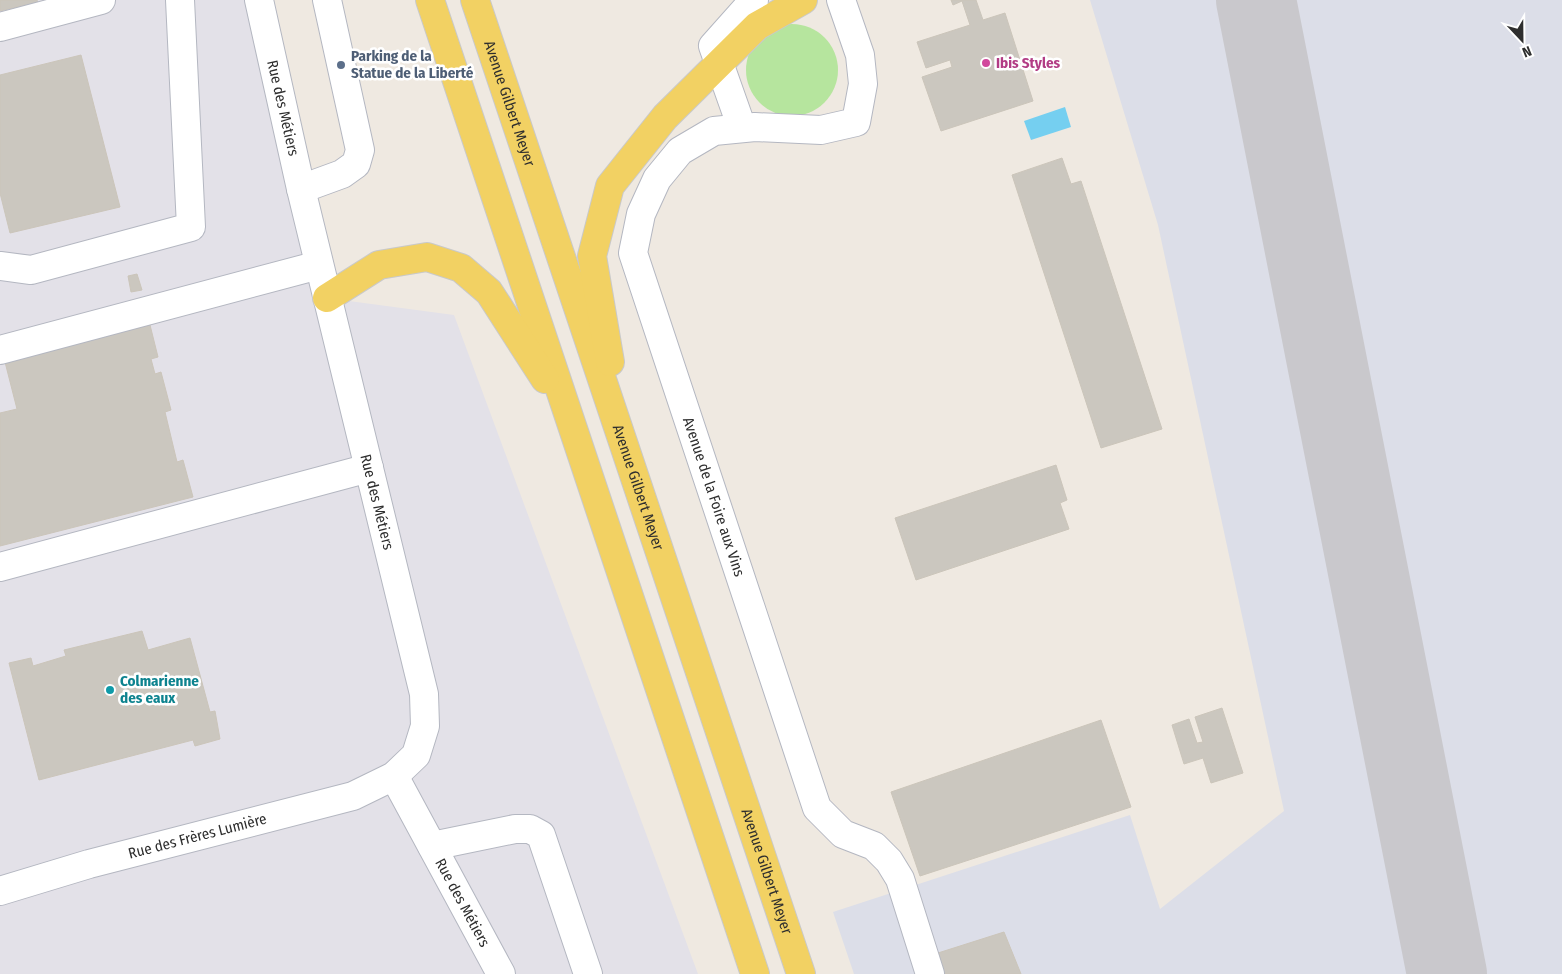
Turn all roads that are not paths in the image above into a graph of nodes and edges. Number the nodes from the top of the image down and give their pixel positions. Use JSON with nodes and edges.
{"nodes":[{"id":1,"x":101,"y":0,"type":"edge"},
{"id":2,"x":180,"y":0,"type":"edge"},
{"id":3,"x":259,"y":0,"type":"edge"},
{"id":4,"x":327,"y":0,"type":"edge"},
{"id":5,"x":430,"y":0,"type":"edge"},
{"id":6,"x":475,"y":0,"type":"edge"},
{"id":7,"x":754,"y":0,"type":"edge"},
{"id":8,"x":803,"y":0,"type":"edge"},
{"id":9,"x":841,"y":1,"type":"edge"},
{"id":10,"x":0,"y":27,"type":"edge"},
{"id":11,"x":719,"y":63,"type":"junction"},
{"id":12,"x":742,"y":128,"type":"junction"},
{"id":13,"x":301,"y":189,"type":"junction"},
{"id":14,"x":319,"y":265,"type":"junction"},
{"id":15,"x":0,"y":266,"type":"edge"},
{"id":16,"x":327,"y":298,"type":"junction"},
{"id":17,"x":0,"y":350,"type":"edge"},
{"id":18,"x":567,"y":412,"type":"junction"},
{"id":19,"x":625,"y":449,"type":"junction"},
{"id":20,"x":369,"y":468,"type":"junction"},
{"id":21,"x":0,"y":566,"type":"edge"},
{"id":22,"x":394,"y":776,"type":"junction"},
{"id":23,"x":432,"y":846,"type":"junction"},
{"id":24,"x":0,"y":892,"type":"edge"},
{"id":25,"x":501,"y":974,"type":"edge"},
{"id":26,"x":588,"y":974,"type":"edge"},
{"id":27,"x":755,"y":974,"type":"edge"},
{"id":28,"x":802,"y":974,"type":"edge"},
{"id":29,"x":930,"y":974,"type":"edge"}],
"edges":[{"from":1,"to":10,"type":"street"},
{"from":2,"to":15,"type":"street"},
{"from":3,"to":13,"type":"street","name":"Rue des Métiers"},
{"from":4,"to":13,"type":"street"},
{"from":5,"to":18,"type":"main road"},
{"from":6,"to":19,"type":"main road","name":"Avenue Gilbert Meyer"},
{"from":7,"to":11,"type":"street"},
{"from":8,"to":11,"type":"main road"},
{"from":9,"to":12,"type":"street","name":"Avenue de la Foire aux Vins"},
{"from":11,"to":12,"type":"street"},
{"from":11,"to":19,"type":"main road"},
{"from":12,"to":29,"type":"street","name":"Avenue de la Foire aux Vins"},
{"from":13,"to":14,"type":"street","name":"Rue des Métiers"},
{"from":14,"to":16,"type":"street","name":"Rue des Métiers"},
{"from":14,"to":17,"type":"street"},
{"from":16,"to":18,"type":"main road"},
{"from":16,"to":20,"type":"street","name":"Rue des Métiers"},
{"from":18,"to":27,"type":"main road"},
{"from":19,"to":28,"type":"main road","name":"Avenue Gilbert Meyer"},
{"from":20,"to":21,"type":"street"},
{"from":20,"to":22,"type":"street","name":"Rue des Métiers"},
{"from":22,"to":23,"type":"street","name":"Rue des Métiers"},
{"from":22,"to":24,"type":"street","name":"Rue des Frères Lumière"},
{"from":23,"to":25,"type":"street","name":"Rue des Métiers"},
{"from":23,"to":26,"type":"street"}]}
